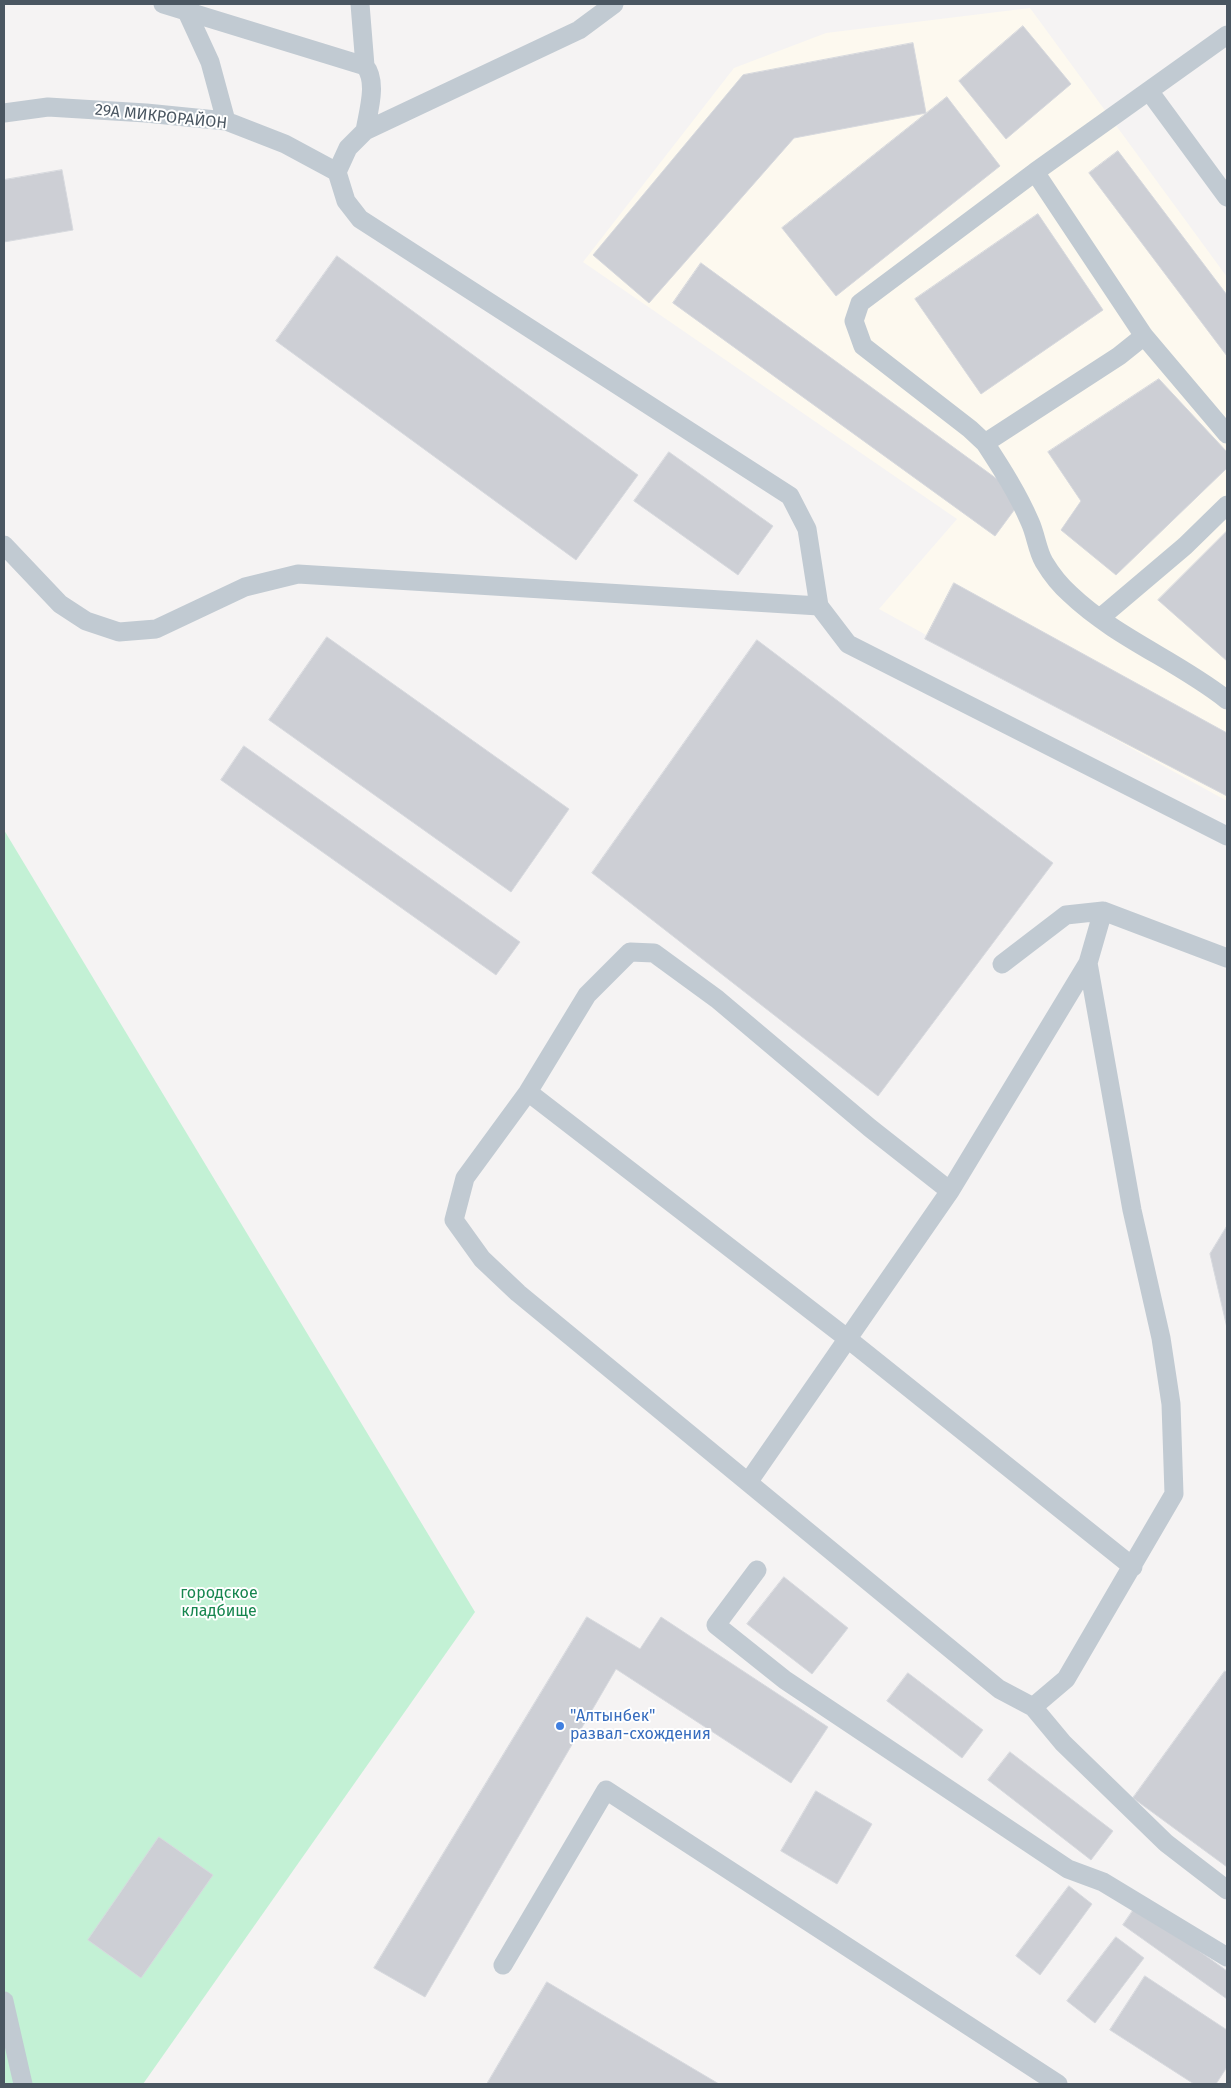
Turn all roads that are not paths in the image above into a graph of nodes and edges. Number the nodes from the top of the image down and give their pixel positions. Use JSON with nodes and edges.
{"nodes":[{"id":1,"x":163,"y":4,"type":"edge"},
{"id":2,"x":360,"y":4,"type":"edge"},
{"id":3,"x":614,"y":4,"type":"edge"},
{"id":4,"x":187,"y":12,"type":"junction"},
{"id":5,"x":1227,"y":35,"type":"edge"},
{"id":6,"x":365,"y":66,"type":"junction"},
{"id":7,"x":1149,"y":91,"type":"junction"},
{"id":8,"x":4,"y":113,"type":"edge"},
{"id":9,"x":226,"y":121,"type":"junction"},
{"id":10,"x":365,"y":131,"type":"junction"},
{"id":11,"x":337,"y":172,"type":"junction"},
{"id":12,"x":1035,"y":172,"type":"junction"},
{"id":13,"x":1227,"y":197,"type":"edge"},
{"id":14,"x":1144,"y":336,"type":"junction"},
{"id":15,"x":1227,"y":434,"type":"edge"},
{"id":16,"x":985,"y":443,"type":"junction"},
{"id":17,"x":1227,"y":505,"type":"edge"},
{"id":18,"x":4,"y":545,"type":"edge"},
{"id":19,"x":819,"y":606,"type":"junction"},
{"id":20,"x":1100,"y":618,"type":"junction"},
{"id":21,"x":1227,"y":700,"type":"edge"},
{"id":22,"x":1227,"y":836,"type":"edge"},
{"id":23,"x":1103,"y":910,"type":"junction"},
{"id":24,"x":1227,"y":958,"type":"edge"},
{"id":25,"x":1002,"y":964,"type":"dead end"},
{"id":26,"x":1088,"y":964,"type":"junction"},
{"id":27,"x":528,"y":1092,"type":"junction"},
{"id":28,"x":950,"y":1191,"type":"junction"},
{"id":29,"x":848,"y":1339,"type":"junction"},
{"id":30,"x":749,"y":1481,"type":"junction"},
{"id":31,"x":1133,"y":1567,"type":"junction"},
{"id":32,"x":757,"y":1570,"type":"dead end"},
{"id":33,"x":1033,"y":1708,"type":"junction"},
{"id":34,"x":1227,"y":1890,"type":"edge"},
{"id":35,"x":1227,"y":1956,"type":"edge"},
{"id":36,"x":503,"y":1966,"type":"dead end"},
{"id":37,"x":4,"y":2001,"type":"edge"},
{"id":38,"x":23,"y":2084,"type":"edge"},
{"id":39,"x":1058,"y":2084,"type":"edge"}],
"edges":[{"from":1,"to":4,"type":"lane"},
{"from":2,"to":6,"type":"lane"},
{"from":3,"to":10,"type":"lane"},
{"from":4,"to":6,"type":"lane"},
{"from":4,"to":9,"type":"lane"},
{"from":5,"to":7,"type":"lane"},
{"from":6,"to":10,"type":"lane"},
{"from":7,"to":12,"type":"lane"},
{"from":7,"to":13,"type":"lane"},
{"from":8,"to":9,"type":"lane","name":"29А МИКРОРАЙОН"},
{"from":9,"to":11,"type":"lane","name":"29А МИКРОРАЙОН"},
{"from":10,"to":11,"type":"lane"},
{"from":11,"to":19,"type":"lane"},
{"from":12,"to":14,"type":"lane"},
{"from":12,"to":16,"type":"lane"},
{"from":14,"to":15,"type":"lane"},
{"from":14,"to":16,"type":"lane"},
{"from":16,"to":20,"type":"lane"},
{"from":17,"to":20,"type":"lane"},
{"from":18,"to":19,"type":"lane"},
{"from":19,"to":22,"type":"lane"},
{"from":20,"to":21,"type":"lane"},
{"from":23,"to":24,"type":"lane"},
{"from":23,"to":25,"type":"lane"},
{"from":23,"to":26,"type":"lane"},
{"from":26,"to":28,"type":"lane"},
{"from":26,"to":31,"type":"lane"},
{"from":27,"to":28,"type":"lane"},
{"from":27,"to":29,"type":"lane"},
{"from":27,"to":30,"type":"lane"},
{"from":28,"to":29,"type":"lane"},
{"from":29,"to":30,"type":"lane"},
{"from":29,"to":31,"type":"lane"},
{"from":30,"to":33,"type":"lane"},
{"from":31,"to":33,"type":"lane"},
{"from":32,"to":35,"type":"lane"},
{"from":33,"to":34,"type":"lane"},
{"from":36,"to":39,"type":"lane"},
{"from":37,"to":38,"type":"lane"}]}
